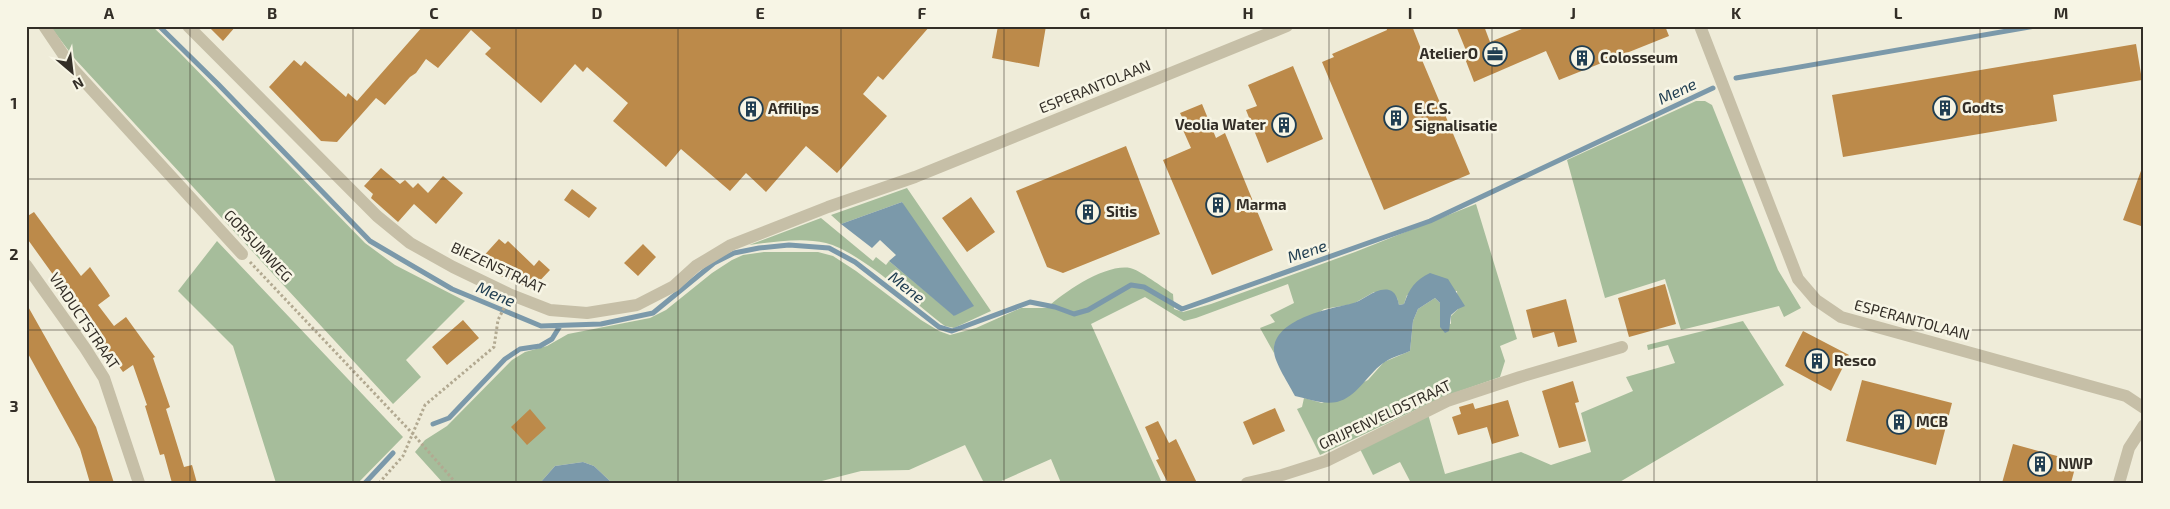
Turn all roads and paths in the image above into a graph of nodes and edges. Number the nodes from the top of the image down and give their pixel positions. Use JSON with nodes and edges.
{"nodes":[{"id":1,"x":44,"y":26,"type":"edge"},
{"id":2,"x":188,"y":26,"type":"edge"},
{"id":3,"x":1287,"y":26,"type":"edge"},
{"id":4,"x":1700,"y":26,"type":"edge"},
{"id":5,"x":915,"y":177,"type":"joint"},
{"id":6,"x":242,"y":254,"type":"joint"},
{"id":7,"x":26,"y":265,"type":"edge"},
{"id":8,"x":506,"y":304,"type":"dead end"},
{"id":9,"x":1622,"y":348,"type":"dead end"},
{"id":10,"x":2144,"y":408,"type":"edge"},
{"id":11,"x":2144,"y":425,"type":"edge"},
{"id":12,"x":413,"y":434,"type":"junction"},
{"id":13,"x":138,"y":483,"type":"edge"},
{"id":14,"x":379,"y":483,"type":"edge"},
{"id":15,"x":456,"y":483,"type":"edge"},
{"id":16,"x":1247,"y":483,"type":"edge"},
{"id":17,"x":2119,"y":483,"type":"edge"}],
"edges":[{"from":1,"to":6,"type":"street","name":"GORSUMWEG"},
{"from":2,"to":5,"type":"street","name":"BIEZENSTRAAT"},
{"from":3,"to":5,"type":"street","name":"ESPERANTOLAAN"},
{"from":4,"to":10,"type":"street","name":"ESPERANTOLAAN"},
{"from":6,"to":12,"type":"path","name":"GORSUMWEG"},
{"from":7,"to":13,"type":"street","name":"VIADUCTSTRAAT"},
{"from":8,"to":12,"type":"path"},
{"from":9,"to":16,"type":"street","name":"GRIJPENVELDSTRAAT"},
{"from":11,"to":17,"type":"street"},
{"from":12,"to":14,"type":"path"},
{"from":12,"to":15,"type":"path","name":"GORSUMWEG"}]}
